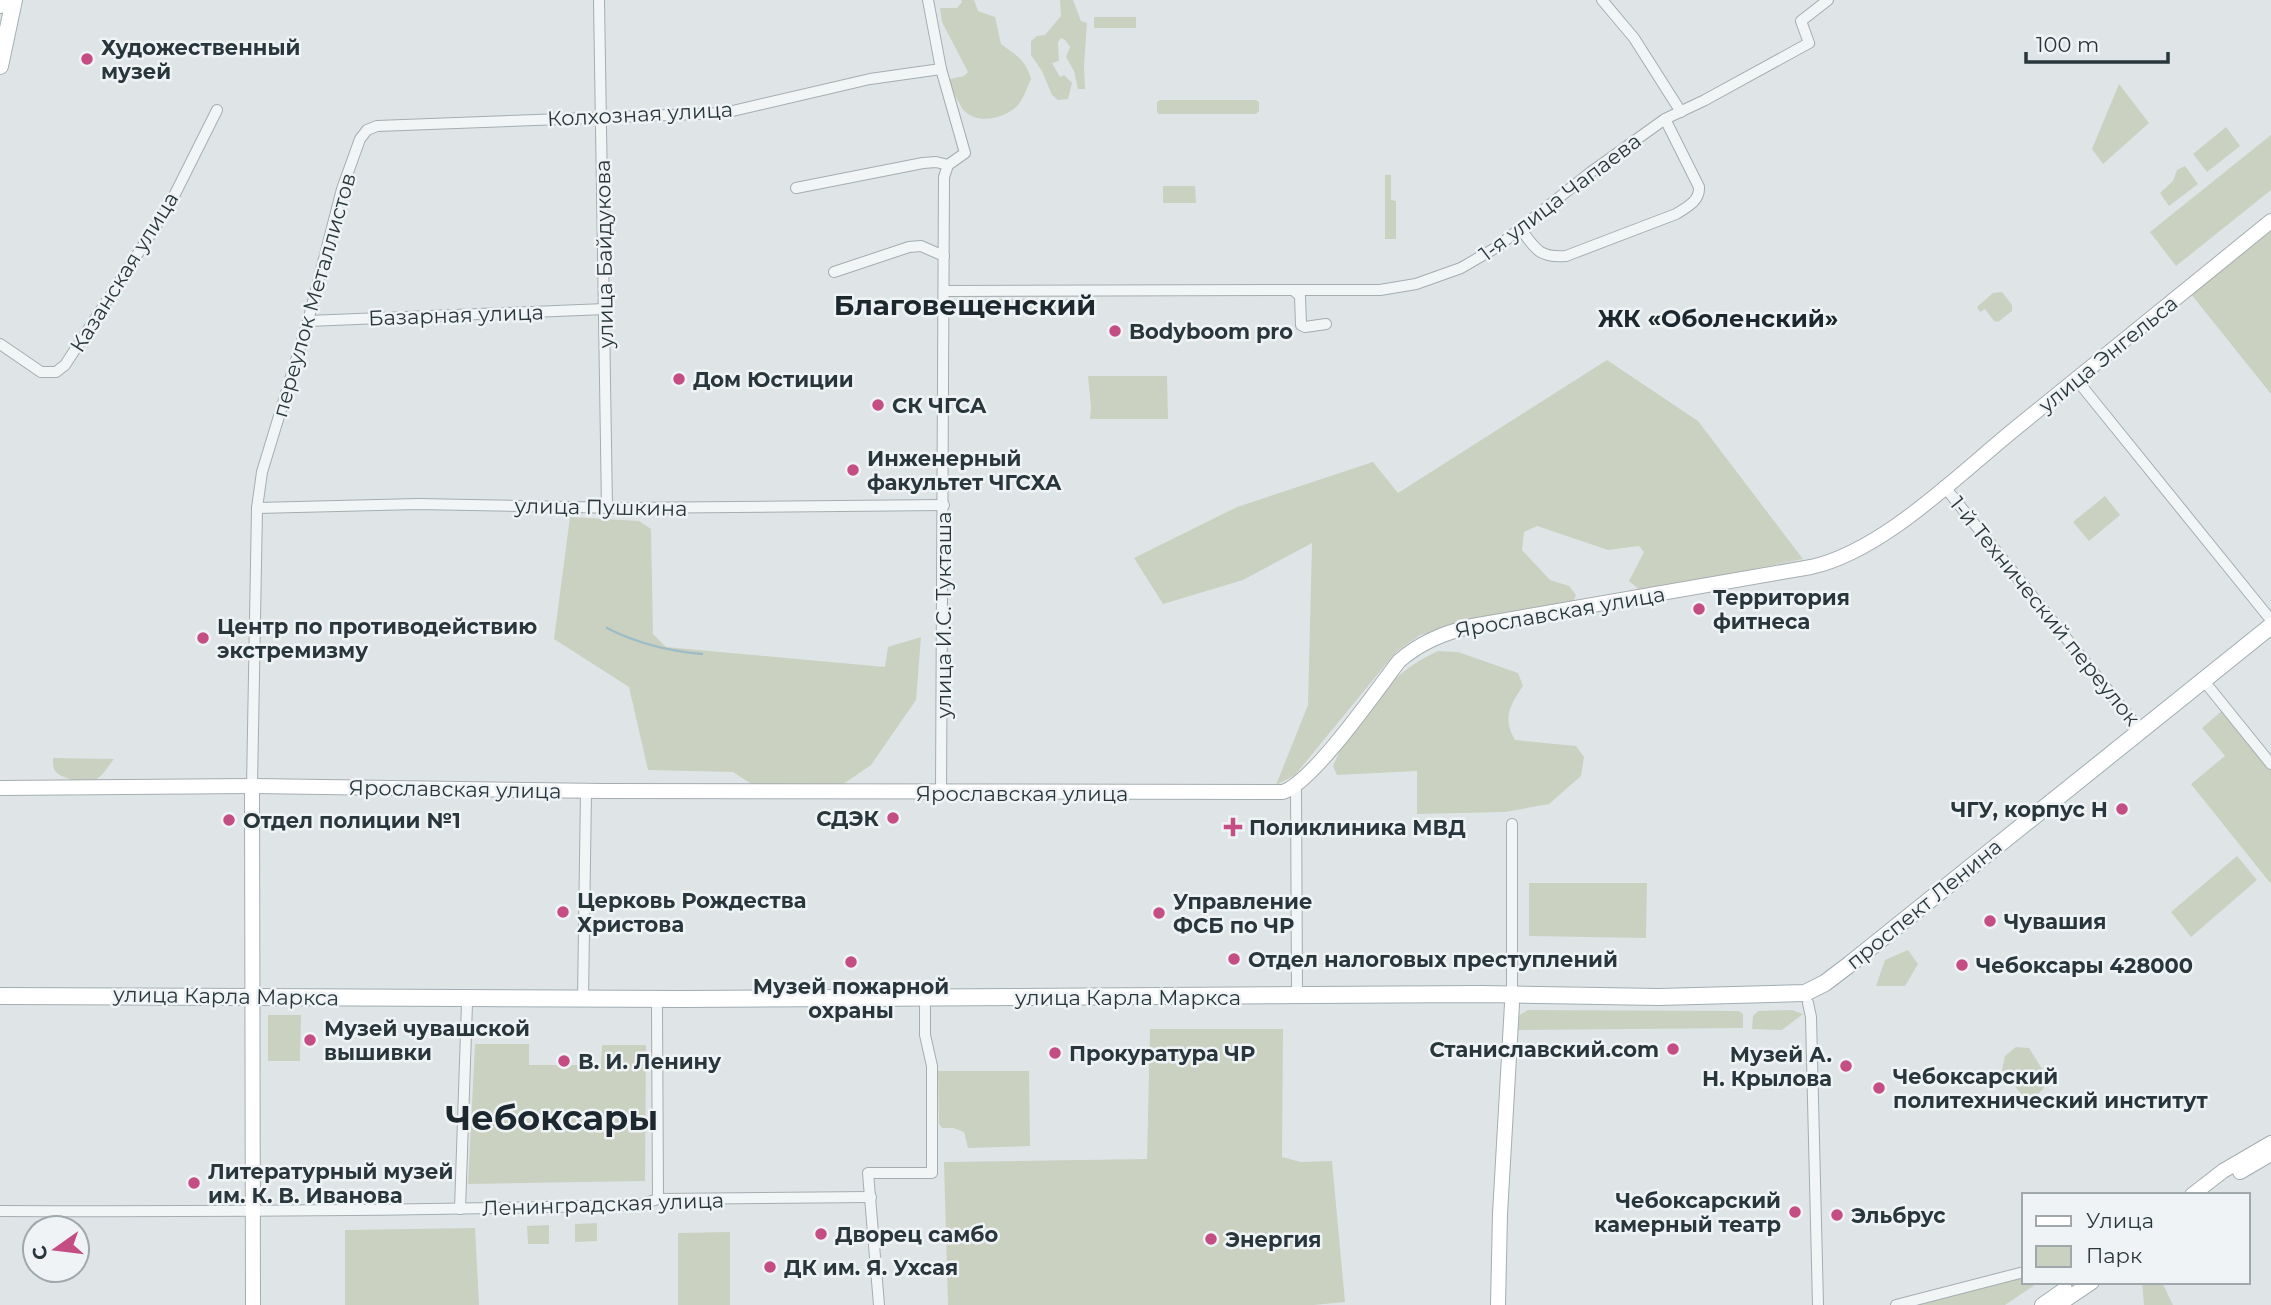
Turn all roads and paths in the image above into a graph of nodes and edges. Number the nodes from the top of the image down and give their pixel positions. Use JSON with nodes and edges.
{"nodes":[{"id":1,"x":13,"y":0,"type":"edge"},
{"id":2,"x":599,"y":0,"type":"edge"},
{"id":3,"x":928,"y":0,"type":"edge"},
{"id":4,"x":1602,"y":0,"type":"edge"},
{"id":5,"x":1828,"y":0,"type":"edge"},
{"id":6,"x":2,"y":47,"type":"edge"},
{"id":7,"x":0,"y":66,"type":"edge"},
{"id":8,"x":940,"y":69,"type":"junction"},
{"id":9,"x":217,"y":110,"type":"dead end"},
{"id":10,"x":1681,"y":112,"type":"junction"},
{"id":11,"x":601,"y":118,"type":"junction"},
{"id":12,"x":1665,"y":119,"type":"junction"},
{"id":13,"x":377,"y":125,"type":"joint"},
{"id":14,"x":948,"y":165,"type":"junction"},
{"id":15,"x":796,"y":188,"type":"dead end"},
{"id":16,"x":2271,"y":221,"type":"edge"},
{"id":17,"x":1520,"y":228,"type":"junction"},
{"id":18,"x":944,"y":256,"type":"junction"},
{"id":19,"x":834,"y":272,"type":"dead end"},
{"id":20,"x":1293,"y":290,"type":"junction"},
{"id":21,"x":944,"y":291,"type":"junction"},
{"id":22,"x":605,"y":309,"type":"junction"},
{"id":23,"x":307,"y":321,"type":"junction"},
{"id":24,"x":1326,"y":324,"type":"dead end"},
{"id":25,"x":0,"y":344,"type":"edge"},
{"id":26,"x":2076,"y":379,"type":"junction"},
{"id":27,"x":1944,"y":486,"type":"junction"},
{"id":28,"x":944,"y":505,"type":"junction"},
{"id":29,"x":257,"y":508,"type":"junction"},
{"id":30,"x":607,"y":508,"type":"junction"},
{"id":31,"x":2271,"y":620,"type":"edge"},
{"id":32,"x":2271,"y":626,"type":"edge"},
{"id":33,"x":2271,"y":637,"type":"edge"},
{"id":34,"x":2206,"y":683,"type":"junction"},
{"id":35,"x":2140,"y":735,"type":"junction"},
{"id":36,"x":2271,"y":764,"type":"edge"},
{"id":37,"x":2,"y":786,"type":"edge"},
{"id":38,"x":252,"y":786,"type":"junction"},
{"id":39,"x":1296,"y":786,"type":"junction"},
{"id":40,"x":586,"y":791,"type":"junction"},
{"id":41,"x":942,"y":793,"type":"junction"},
{"id":42,"x":1512,"y":824,"type":"dead end"},
{"id":43,"x":0,"y":996,"type":"edge"},
{"id":44,"x":253,"y":997,"type":"junction"},
{"id":45,"x":583,"y":998,"type":"junction"},
{"id":46,"x":1807,"y":998,"type":"junction"},
{"id":47,"x":462,"y":1000,"type":"junction"},
{"id":48,"x":1297,"y":1000,"type":"junction"},
{"id":49,"x":1509,"y":1001,"type":"junction"},
{"id":50,"x":925,"y":1003,"type":"junction"},
{"id":51,"x":657,"y":1008,"type":"junction"},
{"id":52,"x":2271,"y":1143,"type":"edge"},
{"id":53,"x":2271,"y":1154,"type":"edge"},
{"id":54,"x":2195,"y":1193,"type":"edge"},
{"id":55,"x":2211,"y":1193,"type":"edge"},
{"id":56,"x":871,"y":1197,"type":"junction"},
{"id":57,"x":658,"y":1199,"type":"junction"},
{"id":58,"x":460,"y":1209,"type":"junction"},
{"id":59,"x":0,"y":1211,"type":"edge"},
{"id":60,"x":253,"y":1212,"type":"junction"},
{"id":61,"x":2022,"y":1273,"type":"edge"},
{"id":62,"x":2072,"y":1284,"type":"edge"},
{"id":63,"x":2089,"y":1284,"type":"edge"},
{"id":64,"x":1818,"y":1303,"type":"edge"},
{"id":65,"x":253,"y":1305,"type":"edge"},
{"id":66,"x":879,"y":1305,"type":"edge"},
{"id":67,"x":1489,"y":1305,"type":"edge"},
{"id":68,"x":1498,"y":1305,"type":"edge"},
{"id":69,"x":1896,"y":1305,"type":"edge"},
{"id":70,"x":2042,"y":1305,"type":"edge"},
{"id":71,"x":2058,"y":1305,"type":"edge"}],
"edges":[{"from":1,"to":6,"type":"main road"},
{"from":2,"to":11,"type":"street","name":"улица Байдукова"},
{"from":3,"to":8,"type":"street"},
{"from":4,"to":10,"type":"street"},
{"from":5,"to":10,"type":"street","name":"1-я улица Чапаева"},
{"from":6,"to":7,"type":"main road"},
{"from":8,"to":11,"type":"street","name":"Колхозная улица"},
{"from":8,"to":14,"type":"street"},
{"from":9,"to":25,"type":"street","name":"Казанская улица"},
{"from":10,"to":12,"type":"street","name":"1-я улица Чапаева"},
{"from":11,"to":13,"type":"street","name":"Колхозная улица"},
{"from":11,"to":22,"type":"street","name":"улица Байдукова"},
{"from":12,"to":17,"type":"street","name":"1-я улица Чапаева"},
{"from":12,"to":17,"type":"street"},
{"from":13,"to":23,"type":"street","name":"переулок Металлистов"},
{"from":14,"to":15,"type":"street"},
{"from":14,"to":18,"type":"street","name":"улица И.С. Тукташа"},
{"from":16,"to":26,"type":"street","name":"улица Энгельса"},
{"from":17,"to":20,"type":"street","name":"1-я улица Чапаева"},
{"from":18,"to":19,"type":"street"},
{"from":18,"to":21,"type":"street","name":"улица И.С. Тукташа"},
{"from":20,"to":21,"type":"street","name":"1-я улица Чапаева"},
{"from":20,"to":24,"type":"street"},
{"from":21,"to":28,"type":"street","name":"улица И.С. Тукташа"},
{"from":22,"to":23,"type":"street","name":"Базарная улица"},
{"from":22,"to":30,"type":"street","name":"улица Байдукова"},
{"from":23,"to":29,"type":"street","name":"переулок Металлистов"},
{"from":26,"to":27,"type":"street","name":"улица Энгельса"},
{"from":26,"to":31,"type":"street"},
{"from":27,"to":35,"type":"street","name":"1-й Технический переулок"},
{"from":27,"to":39,"type":"street","name":"Ярославская улица"},
{"from":28,"to":30,"type":"street","name":"улица Пушкина"},
{"from":28,"to":41,"type":"street","name":"улица И.С. Тукташа"},
{"from":29,"to":30,"type":"street","name":"улица Пушкина"},
{"from":29,"to":38,"type":"street","name":"переулок Металлистов"},
{"from":32,"to":34,"type":"main road","name":"проспект Ленина"},
{"from":33,"to":34,"type":"main road","name":"проспект Ленина"},
{"from":34,"to":35,"type":"main road","name":"проспект Ленина"},
{"from":34,"to":36,"type":"street"},
{"from":35,"to":46,"type":"main road","name":"проспект Ленина"},
{"from":37,"to":38,"type":"street","name":"Ярославская улица"},
{"from":38,"to":40,"type":"street","name":"Ярославская улица"},
{"from":38,"to":44,"type":"street"},
{"from":39,"to":41,"type":"street","name":"Ярославская улица"},
{"from":39,"to":48,"type":"street"},
{"from":40,"to":41,"type":"street","name":"Ярославская улица"},
{"from":40,"to":45,"type":"street"},
{"from":42,"to":49,"type":"street"},
{"from":43,"to":44,"type":"main road","name":"улица Карла Маркса"},
{"from":44,"to":47,"type":"main road","name":"улица Карла Маркса"},
{"from":44,"to":60,"type":"street"},
{"from":45,"to":47,"type":"main road","name":"улица Карла Маркса"},
{"from":45,"to":50,"type":"main road","name":"улица Карла Маркса"},
{"from":46,"to":49,"type":"main road","name":"улица Карла Маркса"},
{"from":46,"to":64,"type":"street"},
{"from":47,"to":51,"type":"main road","name":"улица Карла Маркса"},
{"from":47,"to":58,"type":"street"},
{"from":48,"to":49,"type":"main road","name":"улица Карла Маркса"},
{"from":48,"to":50,"type":"main road","name":"улица Карла Маркса"},
{"from":49,"to":67,"type":"street"},
{"from":49,"to":68,"type":"street"},
{"from":50,"to":51,"type":"main road","name":"улица Карла Маркса"},
{"from":50,"to":56,"type":"street"},
{"from":51,"to":57,"type":"street"},
{"from":52,"to":54,"type":"street"},
{"from":53,"to":55,"type":"street"},
{"from":56,"to":57,"type":"street","name":"Ленинградская улица"},
{"from":56,"to":66,"type":"street"},
{"from":57,"to":58,"type":"street","name":"Ленинградская улица"},
{"from":58,"to":60,"type":"street","name":"Ленинградская улица"},
{"from":59,"to":60,"type":"street","name":"Ленинградская улица"},
{"from":60,"to":65,"type":"street"},
{"from":61,"to":69,"type":"street"},
{"from":62,"to":70,"type":"street"},
{"from":63,"to":71,"type":"street"}]}
